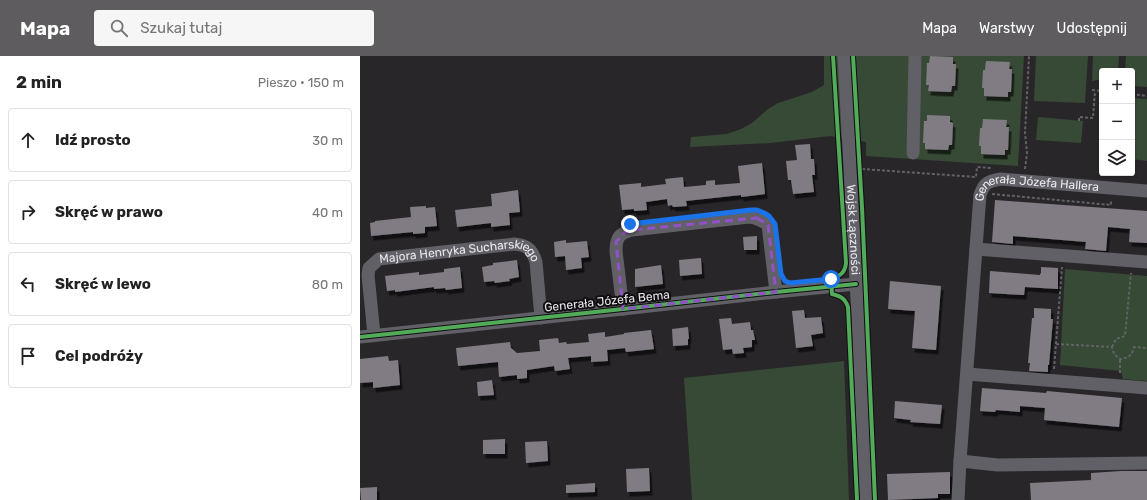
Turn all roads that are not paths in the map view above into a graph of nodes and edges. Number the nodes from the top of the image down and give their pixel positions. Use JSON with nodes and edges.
{"nodes":[{"id":1,"x":844,"y":56,"type":"edge"},
{"id":2,"x":915,"y":56,"type":"edge"},
{"id":3,"x":913,"y":154,"type":"dead end"},
{"id":4,"x":1147,"y":191,"type":"edge"},
{"id":5,"x":976,"y":249,"type":"junction"},
{"id":6,"x":1147,"y":262,"type":"edge"},
{"id":7,"x":856,"y":284,"type":"junction"},
{"id":8,"x":776,"y":292,"type":"junction"},
{"id":9,"x":623,"y":310,"type":"junction"},
{"id":10,"x":541,"y":318,"type":"junction"},
{"id":11,"x":374,"y":335,"type":"junction"},
{"id":12,"x":360,"y":337,"type":"edge"},
{"id":13,"x":967,"y":374,"type":"junction"},
{"id":14,"x":1147,"y":388,"type":"edge"},
{"id":15,"x":960,"y":461,"type":"junction"},
{"id":16,"x":1147,"y":463,"type":"edge"},
{"id":17,"x":866,"y":500,"type":"edge"},
{"id":18,"x":958,"y":500,"type":"edge"}],
"edges":[{"from":1,"to":7,"type":"street","name":"Wojsk Łączności"},
{"from":2,"to":3,"type":"street"},
{"from":4,"to":5,"type":"street","name":"Generała Józefa Hallera"},
{"from":5,"to":6,"type":"street"},
{"from":5,"to":13,"type":"street","name":"Generała Józefa Hallera"},
{"from":7,"to":8,"type":"street","name":"Generała Józefa Bema"},
{"from":7,"to":17,"type":"street","name":"Wojsk Łączności"},
{"from":8,"to":9,"type":"street","name":"Generała Józefa Bema"},
{"from":8,"to":9,"type":"street"},
{"from":9,"to":10,"type":"street","name":"Generała Józefa Bema"},
{"from":10,"to":11,"type":"street","name":"Generała Józefa Bema"},
{"from":10,"to":11,"type":"street","name":"Majora Henryka Sucharskiego"},
{"from":11,"to":12,"type":"street","name":"Generała Józefa Bema"},
{"from":13,"to":14,"type":"street"},
{"from":13,"to":15,"type":"street","name":"Generała Józefa Hallera"},
{"from":15,"to":16,"type":"street"},
{"from":15,"to":18,"type":"street","name":"Generała Józefa Hallera"}]}
